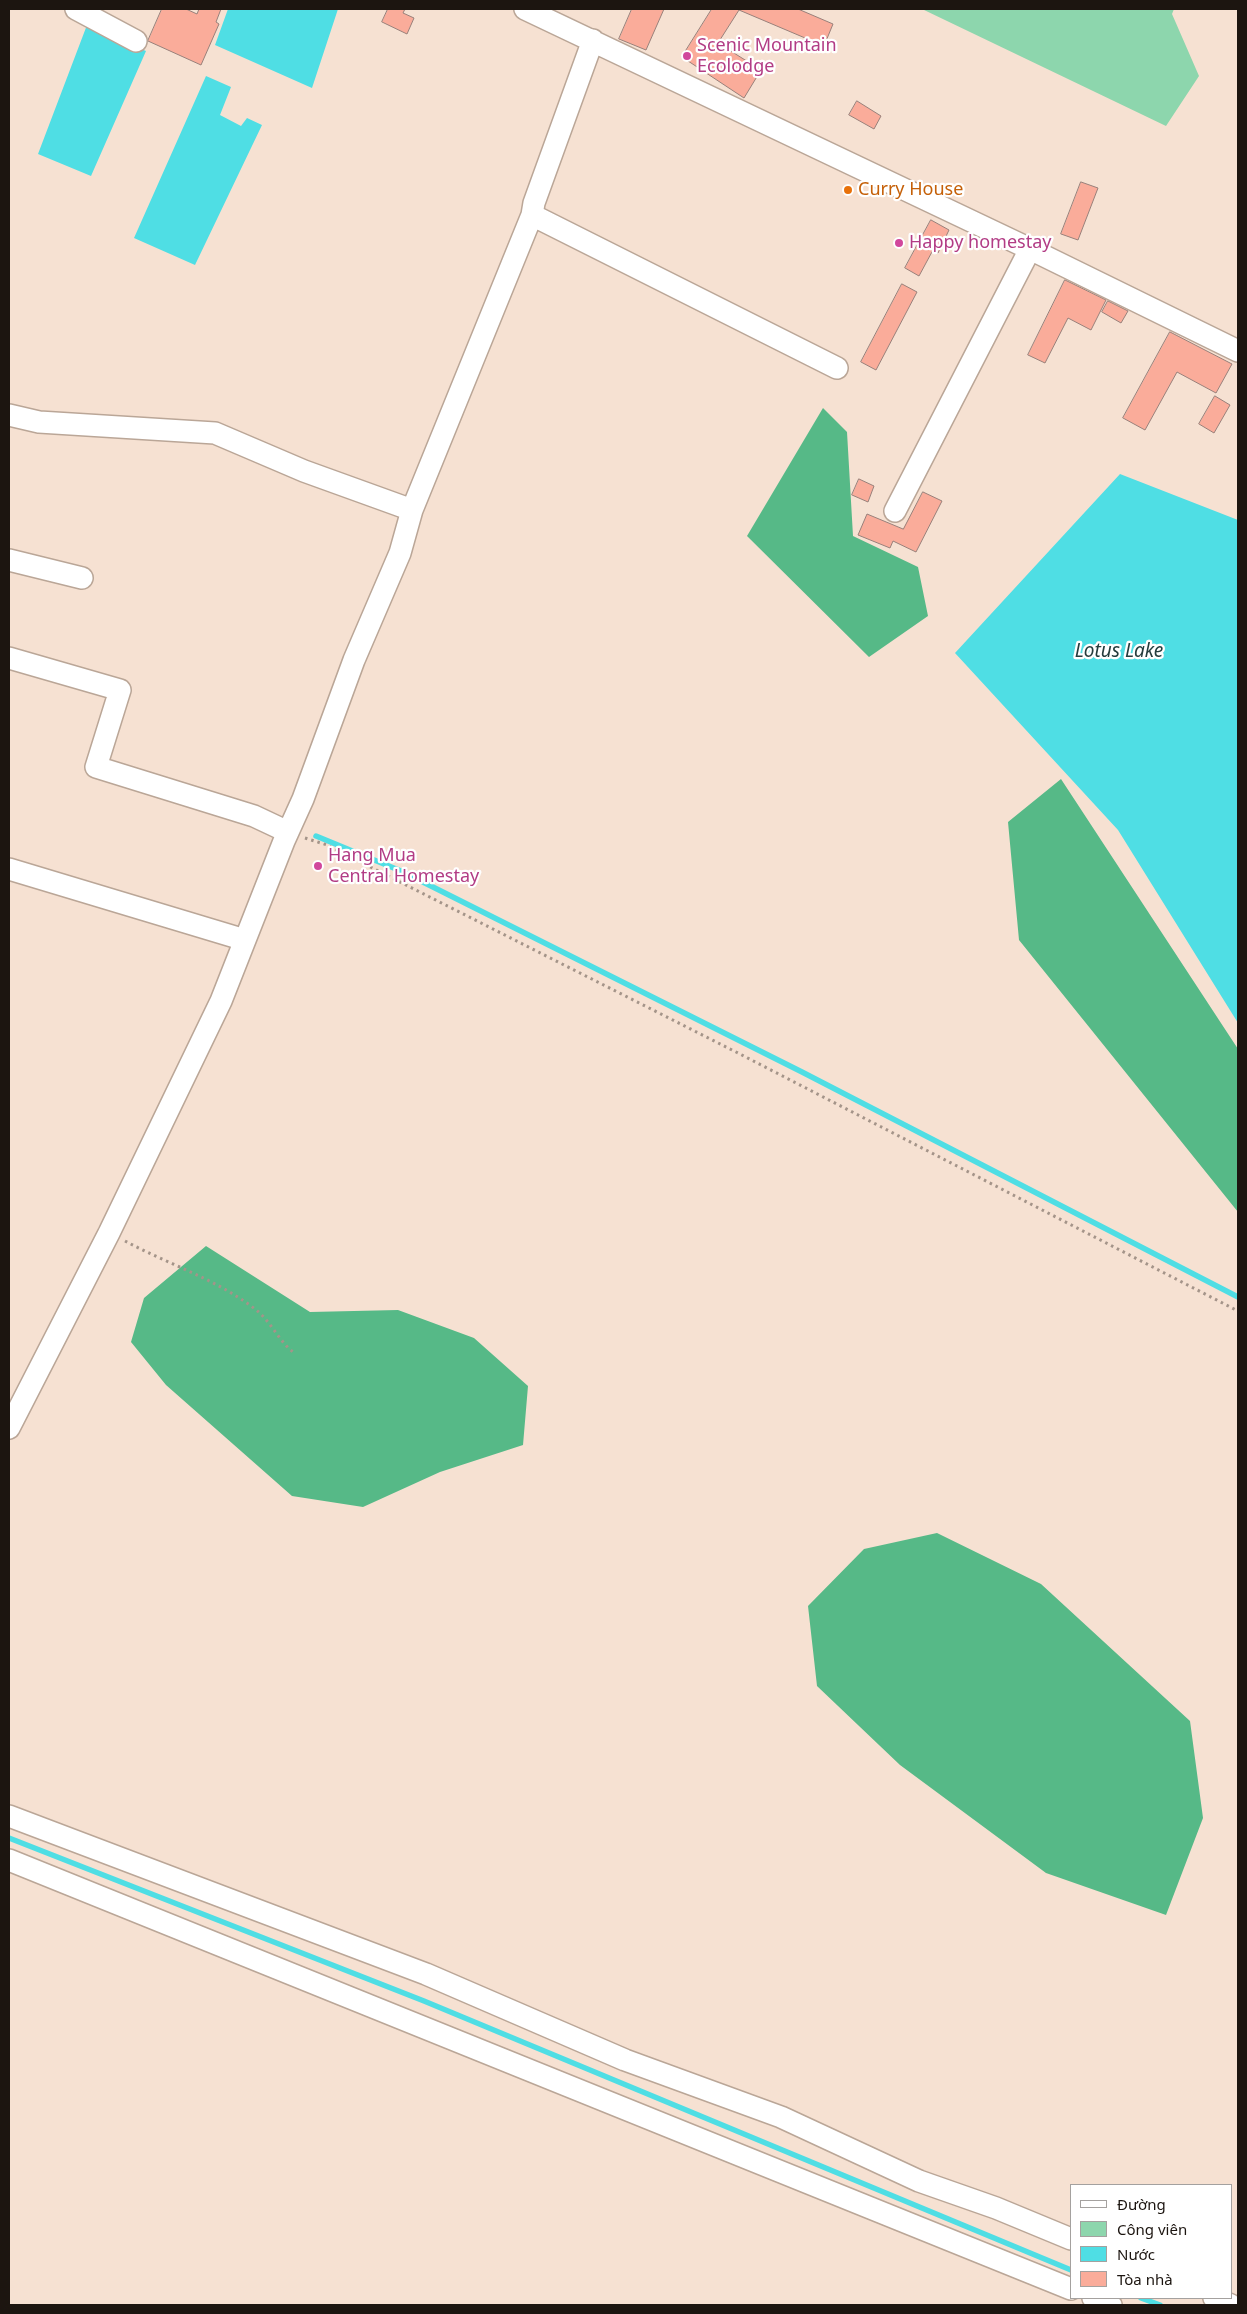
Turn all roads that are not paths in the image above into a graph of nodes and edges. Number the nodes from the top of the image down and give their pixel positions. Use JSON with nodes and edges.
{"nodes":[{"id":1,"x":76,"y":9,"type":"edge"},
{"id":2,"x":525,"y":9,"type":"edge"},
{"id":3,"x":136,"y":40,"type":"dead end"},
{"id":4,"x":593,"y":40,"type":"junction"},
{"id":5,"x":532,"y":215,"type":"junction"},
{"id":6,"x":1030,"y":249,"type":"junction"},
{"id":7,"x":1238,"y":351,"type":"edge"},
{"id":8,"x":837,"y":368,"type":"dead end"},
{"id":9,"x":9,"y":415,"type":"edge"},
{"id":10,"x":412,"y":510,"type":"junction"},
{"id":11,"x":895,"y":511,"type":"dead end"},
{"id":12,"x":9,"y":560,"type":"edge"},
{"id":13,"x":82,"y":578,"type":"dead end"},
{"id":14,"x":9,"y":658,"type":"edge"},
{"id":15,"x":288,"y":832,"type":"junction"},
{"id":16,"x":9,"y":869,"type":"edge"},
{"id":17,"x":245,"y":940,"type":"junction"},
{"id":18,"x":9,"y":1428,"type":"edge"},
{"id":19,"x":9,"y":1816,"type":"edge"},
{"id":20,"x":9,"y":1860,"type":"edge"},
{"id":21,"x":1070,"y":2239,"type":"edge"},
{"id":22,"x":1070,"y":2289,"type":"edge"},
{"id":23,"x":1096,"y":2299,"type":"edge"},
{"id":24,"x":1216,"y":2299,"type":"edge"},
{"id":25,"x":1111,"y":2305,"type":"edge"},
{"id":26,"x":1231,"y":2305,"type":"edge"}],
"edges":[{"from":1,"to":3,"type":"street"},
{"from":2,"to":4,"type":"street"},
{"from":4,"to":5,"type":"street"},
{"from":4,"to":6,"type":"street"},
{"from":5,"to":8,"type":"street"},
{"from":5,"to":10,"type":"street"},
{"from":6,"to":7,"type":"street"},
{"from":6,"to":11,"type":"street"},
{"from":9,"to":10,"type":"street"},
{"from":10,"to":15,"type":"street"},
{"from":12,"to":13,"type":"street"},
{"from":14,"to":15,"type":"street"},
{"from":15,"to":17,"type":"street"},
{"from":16,"to":17,"type":"street"},
{"from":17,"to":18,"type":"street"},
{"from":19,"to":21,"type":"street"},
{"from":20,"to":22,"type":"street"},
{"from":23,"to":25,"type":"street"},
{"from":24,"to":26,"type":"street"}]}
